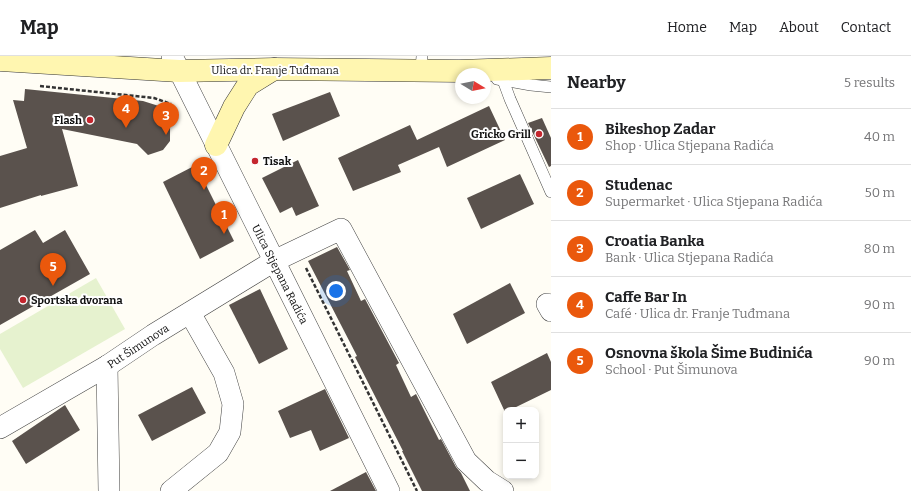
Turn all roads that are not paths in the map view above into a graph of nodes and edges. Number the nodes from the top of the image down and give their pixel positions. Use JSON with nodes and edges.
{"nodes":[{"id":1,"x":0,"y":60,"type":"edge"},
{"id":2,"x":102,"y":61,"type":"edge"},
{"id":3,"x":422,"y":63,"type":"edge"},
{"id":4,"x":176,"y":64,"type":"edge"},
{"id":5,"x":551,"y":68,"type":"edge"},
{"id":6,"x":275,"y":69,"type":"junction"},
{"id":7,"x":455,"y":70,"type":"edge"},
{"id":8,"x":491,"y":71,"type":"edge"},
{"id":9,"x":491,"y":77,"type":"edge"},
{"id":10,"x":503,"y":80,"type":"junction"},
{"id":11,"x":551,"y":87,"type":"edge"},
{"id":12,"x":216,"y":145,"type":"junction"},
{"id":13,"x":551,"y":192,"type":"edge"},
{"id":14,"x":274,"y":262,"type":"junction"},
{"id":15,"x":190,"y":313,"type":"junction"},
{"id":16,"x":107,"y":366,"type":"junction"},
{"id":17,"x":0,"y":428,"type":"edge"},
{"id":18,"x":109,"y":491,"type":"edge"},
{"id":19,"x":171,"y":491,"type":"edge"},
{"id":20,"x":389,"y":491,"type":"edge"},
{"id":21,"x":503,"y":491,"type":"edge"}],
"edges":[{"from":1,"to":2,"type":"main road","name":"Ulica dr. Franje Tuđmana"},
{"from":2,"to":4,"type":"main road","name":"Ulica dr. Franje Tuđmana"},
{"from":3,"to":6,"type":"main road","name":"Ulica dr. Franje Tuđmana"},
{"from":3,"to":7,"type":"main road","name":"Ulica dr. Franje Tuđmana"},
{"from":4,"to":6,"type":"main road","name":"Ulica dr. Franje Tuđmana"},
{"from":4,"to":12,"type":"street","name":"Ulica Stjepana Radića"},
{"from":5,"to":8,"type":"main road","name":"Ulica dr. Franje Tuđmana"},
{"from":6,"to":12,"type":"main road"},
{"from":9,"to":10,"type":"lane"},
{"from":10,"to":11,"type":"lane"},
{"from":10,"to":13,"type":"lane"},
{"from":12,"to":14,"type":"street","name":"Ulica Stjepana Radića"},
{"from":14,"to":15,"type":"street","name":"Put Šimunova"},
{"from":14,"to":20,"type":"street","name":"Ulica Stjepana Radića"},
{"from":14,"to":21,"type":"street","name":"Put Šimunova"},
{"from":15,"to":16,"type":"street","name":"Put Šimunova"},
{"from":15,"to":19,"type":"street"},
{"from":16,"to":17,"type":"street","name":"Put Šimunova"},
{"from":16,"to":18,"type":"street"}]}
